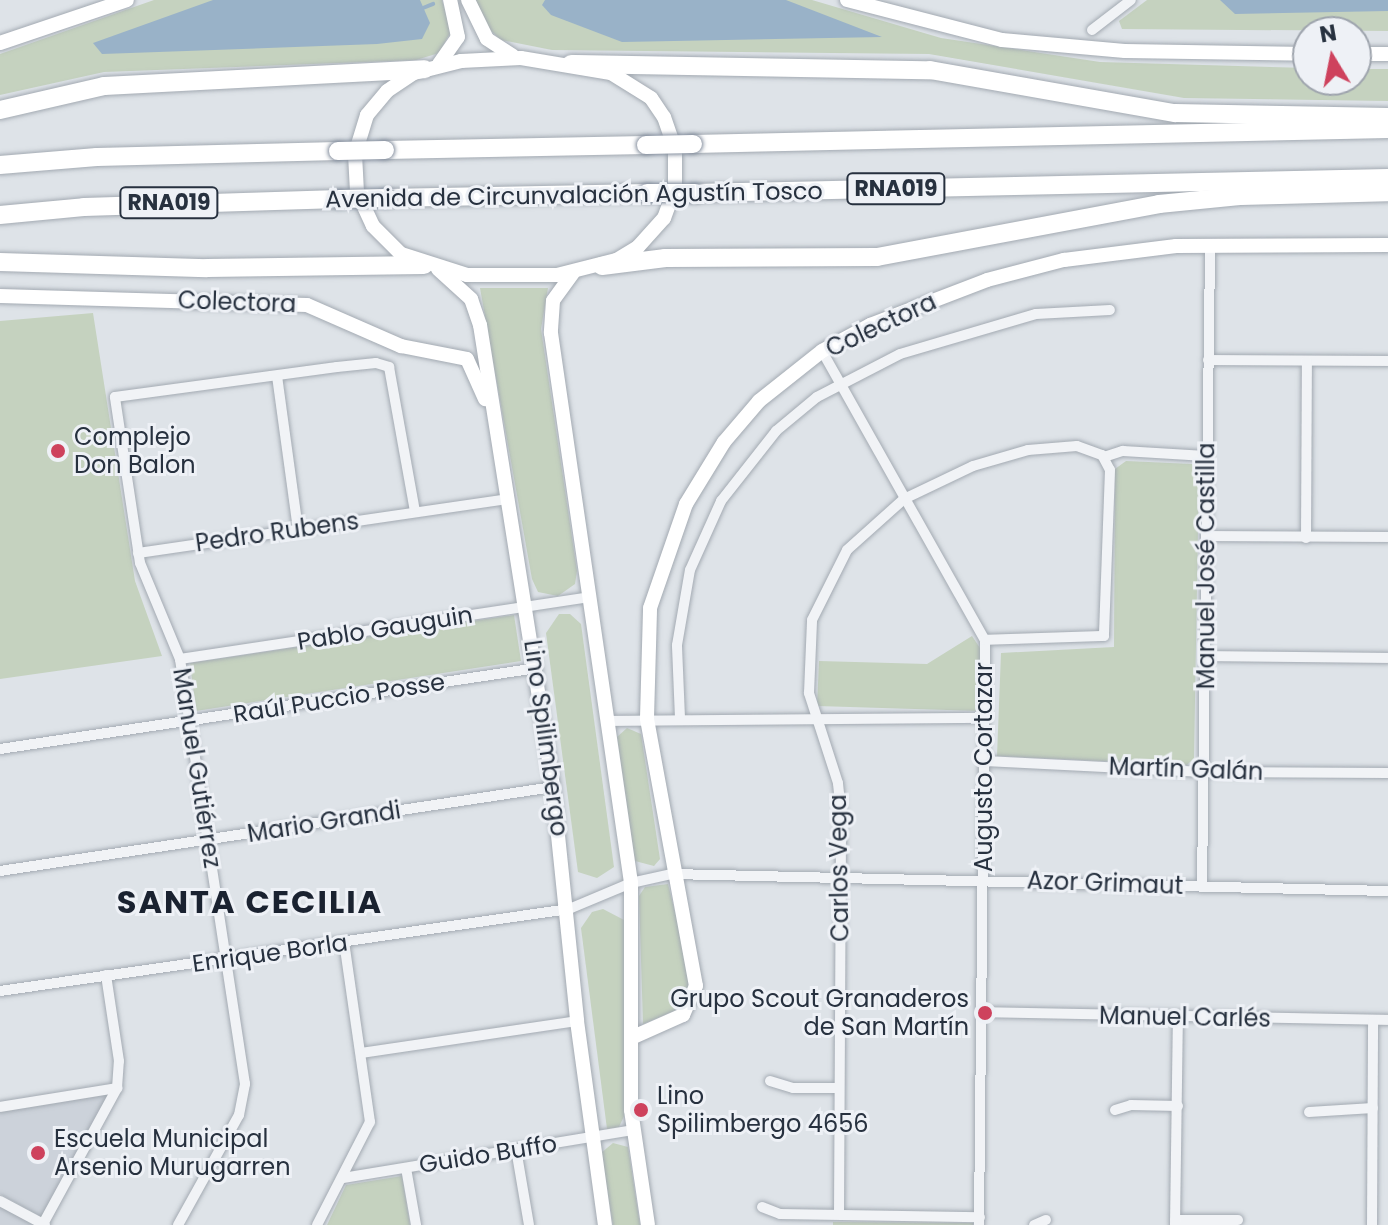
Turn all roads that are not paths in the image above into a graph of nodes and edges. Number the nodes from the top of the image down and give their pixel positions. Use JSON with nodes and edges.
{"nodes":[{"id":1,"x":127,"y":0,"type":"edge"},
{"id":2,"x":450,"y":0,"type":"edge"},
{"id":3,"x":468,"y":0,"type":"edge"},
{"id":4,"x":847,"y":0,"type":"edge"},
{"id":5,"x":1131,"y":0,"type":"edge"},
{"id":6,"x":1092,"y":30,"type":"dead end"},
{"id":7,"x":0,"y":43,"type":"edge"},
{"id":8,"x":1292,"y":53,"type":"edge"},
{"id":9,"x":521,"y":58,"type":"junction"},
{"id":10,"x":571,"y":64,"type":"junction"},
{"id":11,"x":431,"y":67,"type":"junction"},
{"id":12,"x":0,"y":110,"type":"edge"},
{"id":13,"x":1388,"y":117,"type":"edge"},
{"id":14,"x":1388,"y":129,"type":"edge"},
{"id":15,"x":0,"y":165,"type":"edge"},
{"id":16,"x":1388,"y":178,"type":"edge"},
{"id":17,"x":1388,"y":192,"type":"edge"},
{"id":18,"x":0,"y":215,"type":"edge"},
{"id":19,"x":1388,"y":245,"type":"edge"},
{"id":20,"x":1210,"y":246,"type":"junction"},
{"id":21,"x":0,"y":262,"type":"edge"},
{"id":22,"x":602,"y":266,"type":"junction"},
{"id":23,"x":431,"y":267,"type":"junction"},
{"id":24,"x":573,"y":273,"type":"junction"},
{"id":25,"x":0,"y":296,"type":"edge"},
{"id":26,"x":1110,"y":310,"type":"dead end"},
{"id":27,"x":822,"y":351,"type":"junction"},
{"id":28,"x":1208,"y":360,"type":"junction"},
{"id":29,"x":1307,"y":361,"type":"junction"},
{"id":30,"x":1388,"y":361,"type":"edge"},
{"id":31,"x":277,"y":376,"type":"junction"},
{"id":32,"x":839,"y":385,"type":"junction"},
{"id":33,"x":500,"y":445,"type":"junction"},
{"id":34,"x":1206,"y":456,"type":"junction"},
{"id":35,"x":1104,"y":457,"type":"junction"},
{"id":36,"x":509,"y":499,"type":"junction"},
{"id":37,"x":904,"y":499,"type":"junction"},
{"id":38,"x":415,"y":512,"type":"junction"},
{"id":39,"x":298,"y":529,"type":"junction"},
{"id":40,"x":1206,"y":536,"type":"junction"},
{"id":41,"x":1388,"y":537,"type":"edge"},
{"id":42,"x":1306,"y":538,"type":"junction"},
{"id":43,"x":138,"y":553,"type":"junction"},
{"id":44,"x":589,"y":597,"type":"junction"},
{"id":45,"x":527,"y":607,"type":"junction"},
{"id":46,"x":985,"y":640,"type":"junction"},
{"id":47,"x":1205,"y":656,"type":"junction"},
{"id":48,"x":1388,"y":658,"type":"edge"},
{"id":49,"x":180,"y":659,"type":"junction"},
{"id":50,"x":537,"y":668,"type":"junction"},
{"id":51,"x":647,"y":718,"type":"junction"},
{"id":52,"x":680,"y":718,"type":"junction"},
{"id":53,"x":815,"y":718,"type":"junction"},
{"id":54,"x":986,"y":718,"type":"junction"},
{"id":55,"x":190,"y":720,"type":"junction"},
{"id":56,"x":607,"y":721,"type":"junction"},
{"id":57,"x":0,"y":749,"type":"edge"},
{"id":58,"x":985,"y":761,"type":"junction"},
{"id":59,"x":1204,"y":772,"type":"junction"},
{"id":60,"x":1388,"y":773,"type":"edge"},
{"id":61,"x":553,"y":787,"type":"junction"},
{"id":62,"x":209,"y":840,"type":"junction"},
{"id":63,"x":0,"y":871,"type":"edge"},
{"id":64,"x":672,"y":874,"type":"junction"},
{"id":65,"x":842,"y":876,"type":"junction"},
{"id":66,"x":983,"y":878,"type":"junction"},
{"id":67,"x":631,"y":883,"type":"junction"},
{"id":68,"x":1202,"y":887,"type":"junction"},
{"id":69,"x":1388,"y":891,"type":"edge"},
{"id":70,"x":569,"y":909,"type":"junction"},
{"id":71,"x":344,"y":942,"type":"junction"},
{"id":72,"x":229,"y":960,"type":"junction"},
{"id":73,"x":106,"y":975,"type":"junction"},
{"id":74,"x":0,"y":991,"type":"edge"},
{"id":75,"x":981,"y":1012,"type":"junction"},
{"id":76,"x":1178,"y":1017,"type":"junction"},
{"id":77,"x":1373,"y":1020,"type":"junction"},
{"id":78,"x":1388,"y":1020,"type":"edge"},
{"id":79,"x":577,"y":1021,"type":"junction"},
{"id":80,"x":631,"y":1038,"type":"junction"},
{"id":81,"x":361,"y":1053,"type":"junction"},
{"id":82,"x":770,"y":1081,"type":"dead end"},
{"id":83,"x":117,"y":1088,"type":"junction"},
{"id":84,"x":838,"y":1088,"type":"junction"},
{"id":85,"x":1178,"y":1106,"type":"junction"},
{"id":86,"x":0,"y":1107,"type":"edge"},
{"id":87,"x":1373,"y":1108,"type":"junction"},
{"id":88,"x":1115,"y":1110,"type":"dead end"},
{"id":89,"x":1309,"y":1112,"type":"dead end"},
{"id":90,"x":634,"y":1130,"type":"junction"},
{"id":91,"x":592,"y":1136,"type":"junction"},
{"id":92,"x":516,"y":1149,"type":"junction"},
{"id":93,"x":406,"y":1168,"type":"junction"},
{"id":94,"x":343,"y":1178,"type":"junction"},
{"id":95,"x":0,"y":1201,"type":"edge"},
{"id":96,"x":762,"y":1207,"type":"dead end"},
{"id":97,"x":839,"y":1214,"type":"junction"},
{"id":98,"x":1046,"y":1220,"type":"dead end"},
{"id":99,"x":1238,"y":1220,"type":"dead end"},
{"id":100,"x":980,"y":1221,"type":"edge"},
{"id":101,"x":1175,"y":1223,"type":"edge"},
{"id":102,"x":44,"y":1225,"type":"edge"},
{"id":103,"x":178,"y":1225,"type":"edge"},
{"id":104,"x":317,"y":1225,"type":"edge"},
{"id":105,"x":416,"y":1225,"type":"edge"},
{"id":106,"x":529,"y":1225,"type":"edge"},
{"id":107,"x":605,"y":1225,"type":"edge"},
{"id":108,"x":648,"y":1225,"type":"edge"},
{"id":109,"x":1034,"y":1225,"type":"edge"},
{"id":110,"x":1372,"y":1225,"type":"edge"}],
"edges":[{"from":1,"to":7,"type":"main road"},
{"from":2,"to":11,"type":"main road"},
{"from":3,"to":9,"type":"main road"},
{"from":4,"to":8,"type":"main road"},
{"from":5,"to":6,"type":"street"},
{"from":9,"to":10,"type":"main road"},
{"from":9,"to":11,"type":"main road"},
{"from":10,"to":13,"type":"highway"},
{"from":10,"to":22,"type":"main road"},
{"from":11,"to":12,"type":"highway"},
{"from":11,"to":23,"type":"main road"},
{"from":14,"to":15,"type":"highway","name":"Avenida de Circunvalación Agustín Tosco","number":"RNA019","bridge":true},
{"from":16,"to":18,"type":"highway","name":"Avenida de Circunvalación Agustín Tosco","number":"RNA019","bridge":true},
{"from":17,"to":22,"type":"highway"},
{"from":19,"to":20,"type":"main road","name":"Colectora"},
{"from":20,"to":27,"type":"main road","name":"Colectora"},
{"from":20,"to":28,"type":"street","name":"Manuel José Castilla"},
{"from":21,"to":23,"type":"highway"},
{"from":22,"to":24,"type":"main road"},
{"from":23,"to":24,"type":"main road"},
{"from":23,"to":33,"type":"main road","name":"Lino Spilimbergo"},
{"from":24,"to":44,"type":"main road"},
{"from":25,"to":33,"type":"main road","name":"Colectora"},
{"from":26,"to":32,"type":"street"},
{"from":27,"to":32,"type":"street","name":"Augusto Cortazar"},
{"from":27,"to":51,"type":"main road","name":"Colectora"},
{"from":28,"to":29,"type":"street"},
{"from":28,"to":34,"type":"street","name":"Manuel José Castilla"},
{"from":29,"to":30,"type":"street"},
{"from":29,"to":42,"type":"street"},
{"from":31,"to":38,"type":"street"},
{"from":31,"to":39,"type":"street"},
{"from":31,"to":43,"type":"street","name":"Manuel Gutiérrez"},
{"from":32,"to":37,"type":"street","name":"Augusto Cortazar"},
{"from":32,"to":52,"type":"street"},
{"from":33,"to":36,"type":"main road","name":"Lino Spilimbergo"},
{"from":34,"to":35,"type":"street"},
{"from":34,"to":40,"type":"street","name":"Manuel José Castilla"},
{"from":35,"to":37,"type":"street","name":"Carlos Vega"},
{"from":35,"to":46,"type":"street"},
{"from":36,"to":38,"type":"street","name":"Pedro Rubens"},
{"from":36,"to":45,"type":"main road","name":"Lino Spilimbergo"},
{"from":37,"to":46,"type":"street","name":"Augusto Cortazar"},
{"from":37,"to":53,"type":"street","name":"Carlos Vega"},
{"from":38,"to":39,"type":"street","name":"Pedro Rubens"},
{"from":39,"to":43,"type":"street","name":"Pedro Rubens"},
{"from":40,"to":42,"type":"street"},
{"from":40,"to":47,"type":"street","name":"Manuel José Castilla"},
{"from":41,"to":42,"type":"street"},
{"from":43,"to":49,"type":"street","name":"Manuel Gutiérrez"},
{"from":44,"to":45,"type":"street","name":"Pablo Gauguin"},
{"from":44,"to":56,"type":"main road"},
{"from":45,"to":49,"type":"street","name":"Pablo Gauguin"},
{"from":45,"to":50,"type":"main road","name":"Lino Spilimbergo"},
{"from":46,"to":54,"type":"street","name":"Augusto Cortazar"},
{"from":47,"to":48,"type":"street"},
{"from":47,"to":59,"type":"street","name":"Manuel José Castilla"},
{"from":49,"to":55,"type":"street","name":"Manuel Gutiérrez"},
{"from":50,"to":55,"type":"street","name":"Raúl Puccio Posse"},
{"from":50,"to":61,"type":"main road","name":"Lino Spilimbergo"},
{"from":51,"to":52,"type":"street"},
{"from":51,"to":56,"type":"street"},
{"from":51,"to":64,"type":"main road","name":"Colectora"},
{"from":52,"to":53,"type":"street"},
{"from":53,"to":54,"type":"street"},
{"from":53,"to":65,"type":"street","name":"Carlos Vega"},
{"from":54,"to":58,"type":"street","name":"Augusto Cortazar"},
{"from":55,"to":57,"type":"street","name":"Raúl Puccio Posse"},
{"from":55,"to":62,"type":"street","name":"Manuel Gutiérrez"},
{"from":56,"to":67,"type":"main road"},
{"from":58,"to":59,"type":"street","name":"Martín Galán"},
{"from":58,"to":66,"type":"street","name":"Augusto Cortazar"},
{"from":59,"to":60,"type":"street","name":"Martín Galán"},
{"from":59,"to":68,"type":"street","name":"Manuel José Castilla"},
{"from":61,"to":62,"type":"street","name":"Mario Grandi"},
{"from":61,"to":70,"type":"main road","name":"Lino Spilimbergo"},
{"from":62,"to":63,"type":"street","name":"Mario Grandi"},
{"from":62,"to":72,"type":"street","name":"Manuel Gutiérrez"},
{"from":64,"to":65,"type":"street","name":"Azor Grimaut"},
{"from":64,"to":67,"type":"street","name":"Azor Grimaut"},
{"from":64,"to":80,"type":"main road","name":"Colectora"},
{"from":65,"to":66,"type":"street","name":"Azor Grimaut"},
{"from":65,"to":84,"type":"street","name":"Carlos Vega"},
{"from":66,"to":68,"type":"street","name":"Azor Grimaut"},
{"from":66,"to":75,"type":"street","name":"Augusto Cortazar"},
{"from":67,"to":70,"type":"street","name":"Enrique Borla"},
{"from":67,"to":80,"type":"main road"},
{"from":68,"to":69,"type":"street","name":"Azor Grimaut"},
{"from":70,"to":71,"type":"street","name":"Enrique Borla"},
{"from":70,"to":79,"type":"main road","name":"Lino Spilimbergo"},
{"from":71,"to":72,"type":"street","name":"Enrique Borla"},
{"from":71,"to":81,"type":"street"},
{"from":72,"to":73,"type":"street","name":"Enrique Borla"},
{"from":72,"to":103,"type":"street","name":"Manuel Gutiérrez"},
{"from":73,"to":74,"type":"street","name":"Enrique Borla"},
{"from":73,"to":83,"type":"street"},
{"from":75,"to":76,"type":"street","name":"Manuel Carlés"},
{"from":75,"to":100,"type":"street","name":"Augusto Cortazar"},
{"from":76,"to":77,"type":"street","name":"Manuel Carlés"},
{"from":76,"to":85,"type":"street"},
{"from":77,"to":78,"type":"street","name":"Manuel Carlés"},
{"from":77,"to":87,"type":"street"},
{"from":79,"to":81,"type":"street"},
{"from":79,"to":91,"type":"main road","name":"Lino Spilimbergo"},
{"from":80,"to":90,"type":"main road"},
{"from":81,"to":94,"type":"street"},
{"from":82,"to":84,"type":"street"},
{"from":83,"to":86,"type":"street"},
{"from":83,"to":102,"type":"street"},
{"from":84,"to":97,"type":"street","name":"Carlos Vega"},
{"from":85,"to":88,"type":"street"},
{"from":85,"to":101,"type":"street"},
{"from":87,"to":89,"type":"street"},
{"from":87,"to":110,"type":"street"},
{"from":90,"to":91,"type":"street","name":"Guido Buffo"},
{"from":90,"to":108,"type":"main road"},
{"from":91,"to":92,"type":"street","name":"Guido Buffo"},
{"from":91,"to":107,"type":"main road","name":"Lino Spilimbergo"},
{"from":92,"to":93,"type":"street","name":"Guido Buffo"},
{"from":92,"to":106,"type":"street"},
{"from":93,"to":94,"type":"street","name":"Guido Buffo"},
{"from":93,"to":105,"type":"street"},
{"from":94,"to":104,"type":"street"},
{"from":95,"to":102,"type":"street"},
{"from":96,"to":97,"type":"street"},
{"from":97,"to":100,"type":"street"},
{"from":98,"to":109,"type":"street"},
{"from":99,"to":101,"type":"street"}]}
